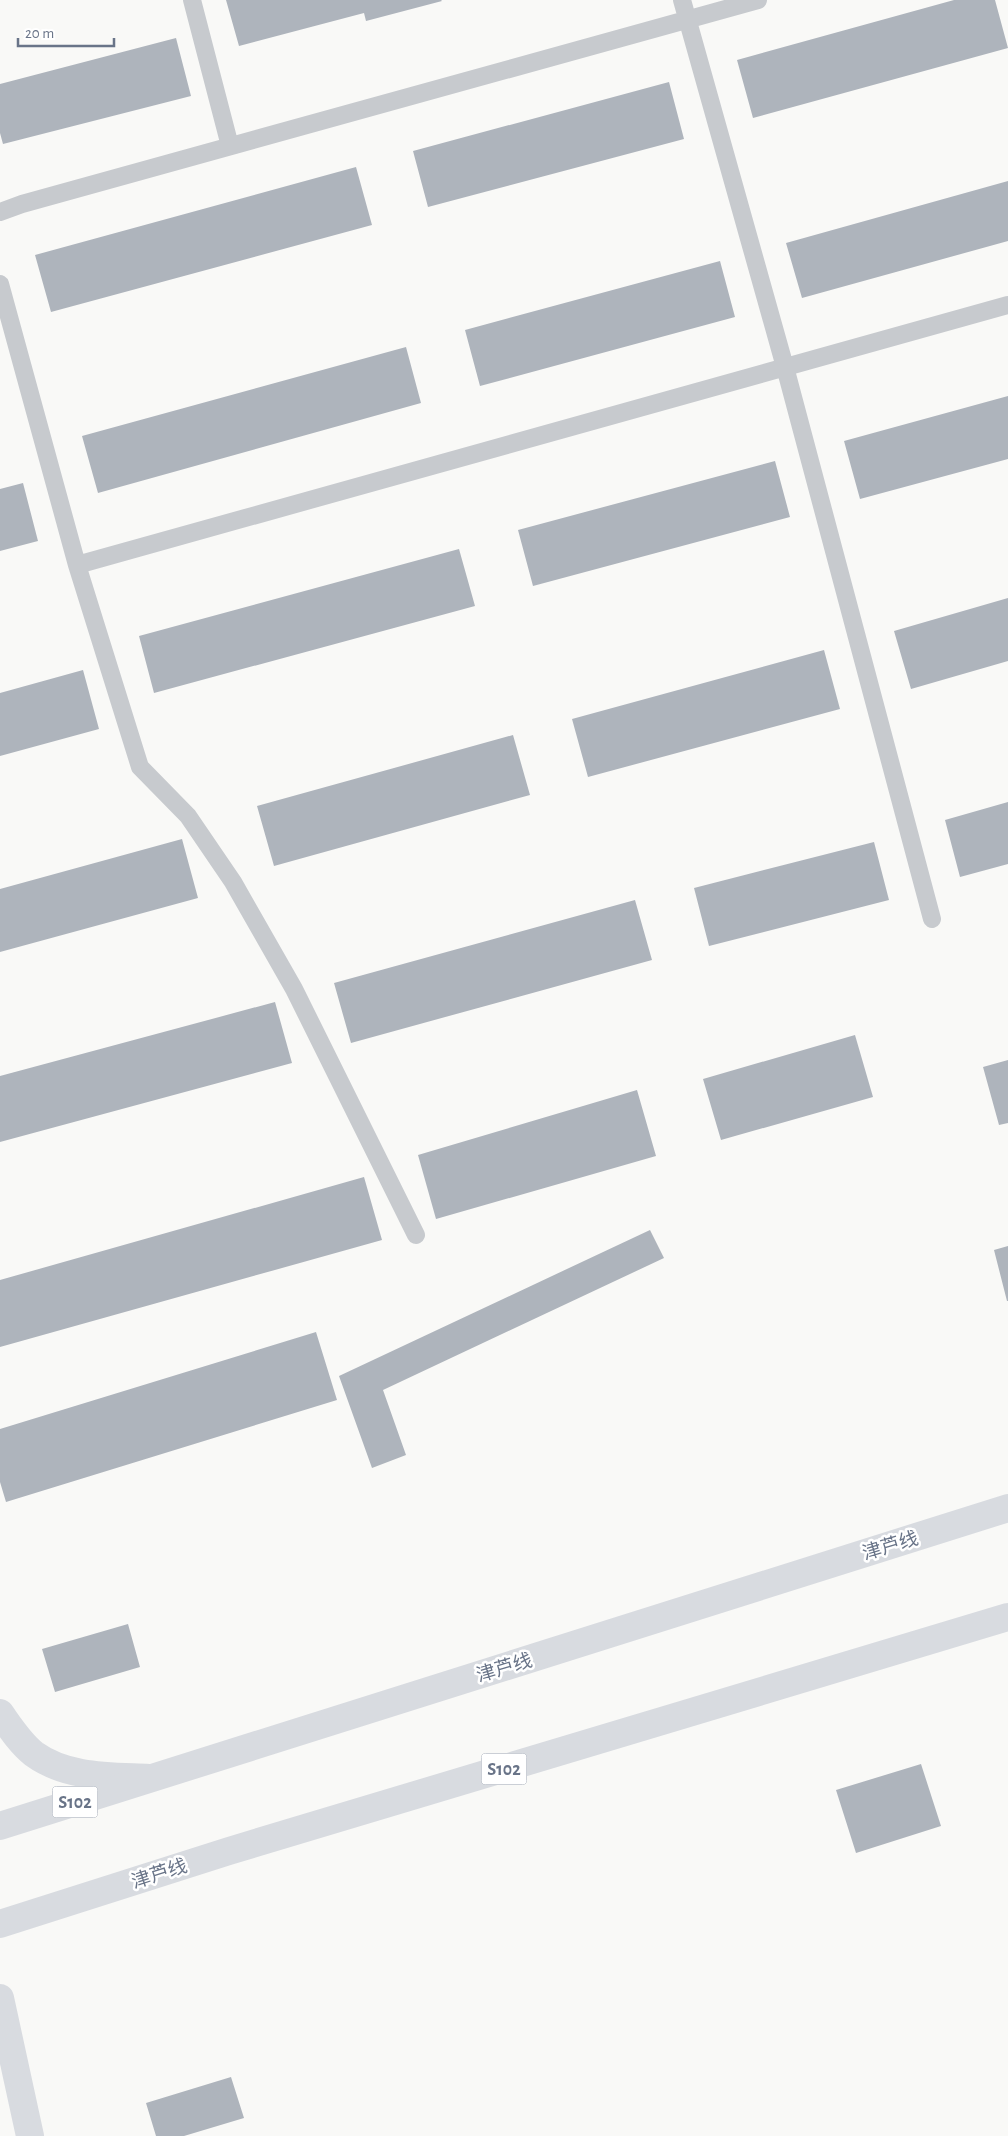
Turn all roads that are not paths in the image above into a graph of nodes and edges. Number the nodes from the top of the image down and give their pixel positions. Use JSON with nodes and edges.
{"nodes":[{"id":1,"x":192,"y":0,"type":"edge"},
{"id":2,"x":682,"y":0,"type":"edge"},
{"id":3,"x":758,"y":0,"type":"edge"},
{"id":4,"x":688,"y":20,"type":"junction"},
{"id":5,"x":230,"y":146,"type":"junction"},
{"id":6,"x":0,"y":212,"type":"edge"},
{"id":7,"x":0,"y":284,"type":"edge"},
{"id":8,"x":1008,"y":305,"type":"edge"},
{"id":9,"x":785,"y":368,"type":"junction"},
{"id":10,"x":77,"y":565,"type":"junction"},
{"id":11,"x":932,"y":919,"type":"dead end"},
{"id":12,"x":416,"y":1235,"type":"dead end"},
{"id":13,"x":1008,"y":1508,"type":"edge"},
{"id":14,"x":1008,"y":1617,"type":"edge"},
{"id":15,"x":0,"y":1713,"type":"edge"},
{"id":16,"x":151,"y":1778,"type":"junction"},
{"id":17,"x":0,"y":1826,"type":"edge"},
{"id":18,"x":0,"y":1924,"type":"edge"},
{"id":19,"x":0,"y":1998,"type":"edge"},
{"id":20,"x":30,"y":2136,"type":"edge"}],
"edges":[{"from":1,"to":5,"type":"lane"},
{"from":2,"to":4,"type":"lane"},
{"from":3,"to":4,"type":"lane"},
{"from":4,"to":5,"type":"lane"},
{"from":4,"to":9,"type":"lane"},
{"from":5,"to":6,"type":"lane"},
{"from":7,"to":10,"type":"lane"},
{"from":8,"to":9,"type":"lane"},
{"from":9,"to":10,"type":"lane"},
{"from":9,"to":11,"type":"lane"},
{"from":10,"to":12,"type":"lane"},
{"from":13,"to":16,"type":"main road","name":"津芦线","number":"S102"},
{"from":14,"to":18,"type":"main road","name":"津芦线","number":"S102"},
{"from":15,"to":16,"type":"main road"},
{"from":16,"to":17,"type":"main road","name":"津芦线","number":"S102"},
{"from":19,"to":20,"type":"main road"}]}
